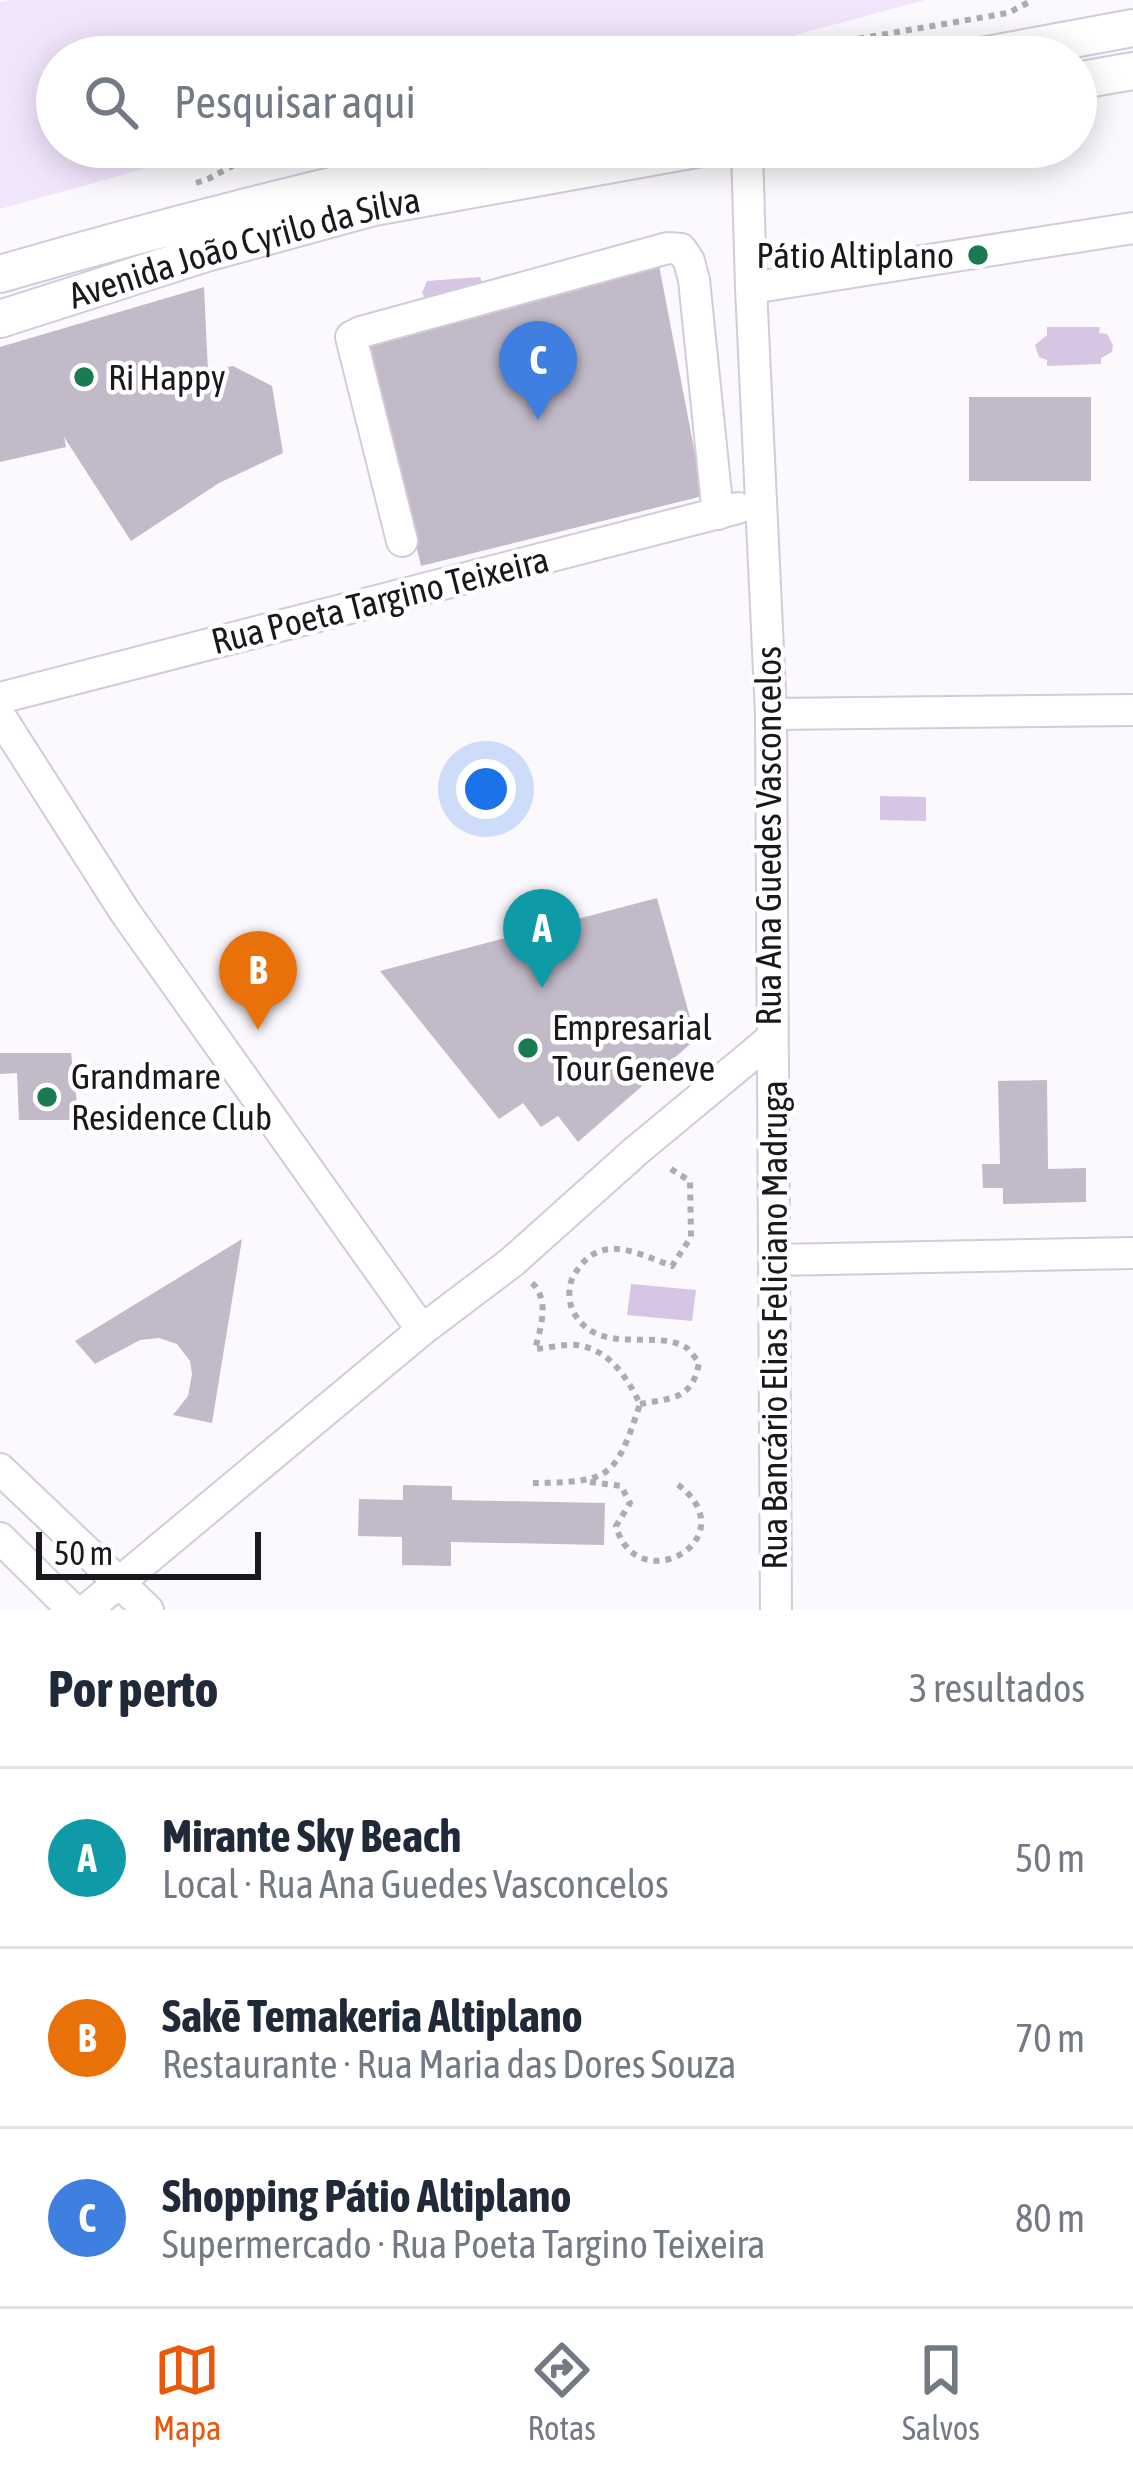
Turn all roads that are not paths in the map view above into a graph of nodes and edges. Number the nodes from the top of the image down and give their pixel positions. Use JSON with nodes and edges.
{"nodes":[{"id":1,"x":1133,"y":28,"type":"edge"},
{"id":2,"x":1090,"y":36,"type":"edge"},
{"id":3,"x":1133,"y":71,"type":"edge"},
{"id":4,"x":1097,"y":77,"type":"edge"},
{"id":5,"x":409,"y":168,"type":"edge"},
{"id":6,"x":590,"y":168,"type":"edge"},
{"id":7,"x":748,"y":168,"type":"edge"},
{"id":8,"x":1133,"y":228,"type":"edge"},
{"id":9,"x":0,"y":274,"type":"edge"},
{"id":10,"x":751,"y":289,"type":"junction"},
{"id":11,"x":0,"y":319,"type":"edge"},
{"id":12,"x":761,"y":503,"type":"junction"},
{"id":13,"x":718,"y":514,"type":"junction"},
{"id":14,"x":402,"y":541,"type":"dead end"},
{"id":15,"x":0,"y":698,"type":"edge"},
{"id":16,"x":1133,"y":710,"type":"edge"},
{"id":17,"x":771,"y":714,"type":"junction"},
{"id":18,"x":0,"y":716,"type":"edge"},
{"id":19,"x":771,"y":1039,"type":"junction"},
{"id":20,"x":1133,"y":1253,"type":"edge"},
{"id":21,"x":776,"y":1261,"type":"junction"},
{"id":22,"x":422,"y":1330,"type":"junction"},
{"id":23,"x":0,"y":1469,"type":"edge"},
{"id":24,"x":0,"y":1538,"type":"edge"},
{"id":25,"x":119,"y":1581,"type":"junction"},
{"id":26,"x":73,"y":1610,"type":"edge"},
{"id":27,"x":86,"y":1610,"type":"edge"},
{"id":28,"x":148,"y":1610,"type":"edge"},
{"id":29,"x":776,"y":1610,"type":"edge"}],
"edges":[{"from":1,"to":2,"type":"main road"},
{"from":3,"to":4,"type":"main road"},
{"from":5,"to":9,"type":"main road","name":"Avenida João Cyrilo da Silva"},
{"from":6,"to":11,"type":"main road","name":"Avenida João Cyrilo da Silva"},
{"from":7,"to":10,"type":"street","name":"Rua Ana Guedes Vasconcelos"},
{"from":8,"to":10,"type":"street"},
{"from":10,"to":12,"type":"street","name":"Rua Ana Guedes Vasconcelos"},
{"from":12,"to":13,"type":"street","name":"Rua Poeta Targino Teixeira"},
{"from":12,"to":17,"type":"street","name":"Rua Ana Guedes Vasconcelos"},
{"from":13,"to":14,"type":"street"},
{"from":13,"to":15,"type":"street","name":"Rua Poeta Targino Teixeira"},
{"from":16,"to":17,"type":"street"},
{"from":17,"to":19,"type":"street","name":"Rua Ana Guedes Vasconcelos"},
{"from":18,"to":22,"type":"street"},
{"from":19,"to":21,"type":"street","name":"Rua Bancário Elias Feliciano Madruga"},
{"from":19,"to":22,"type":"street","name":"Rua Ana Guedes Vasconcelos"},
{"from":20,"to":21,"type":"street"},
{"from":21,"to":29,"type":"street","name":"Rua Bancário Elias Feliciano Madruga"},
{"from":22,"to":25,"type":"street","name":"Rua Ana Guedes Vasconcelos"},
{"from":23,"to":25,"type":"street"},
{"from":24,"to":26,"type":"street"},
{"from":25,"to":27,"type":"street","name":"Rua Ana Guedes Vasconcelos"},
{"from":25,"to":28,"type":"street"}]}
